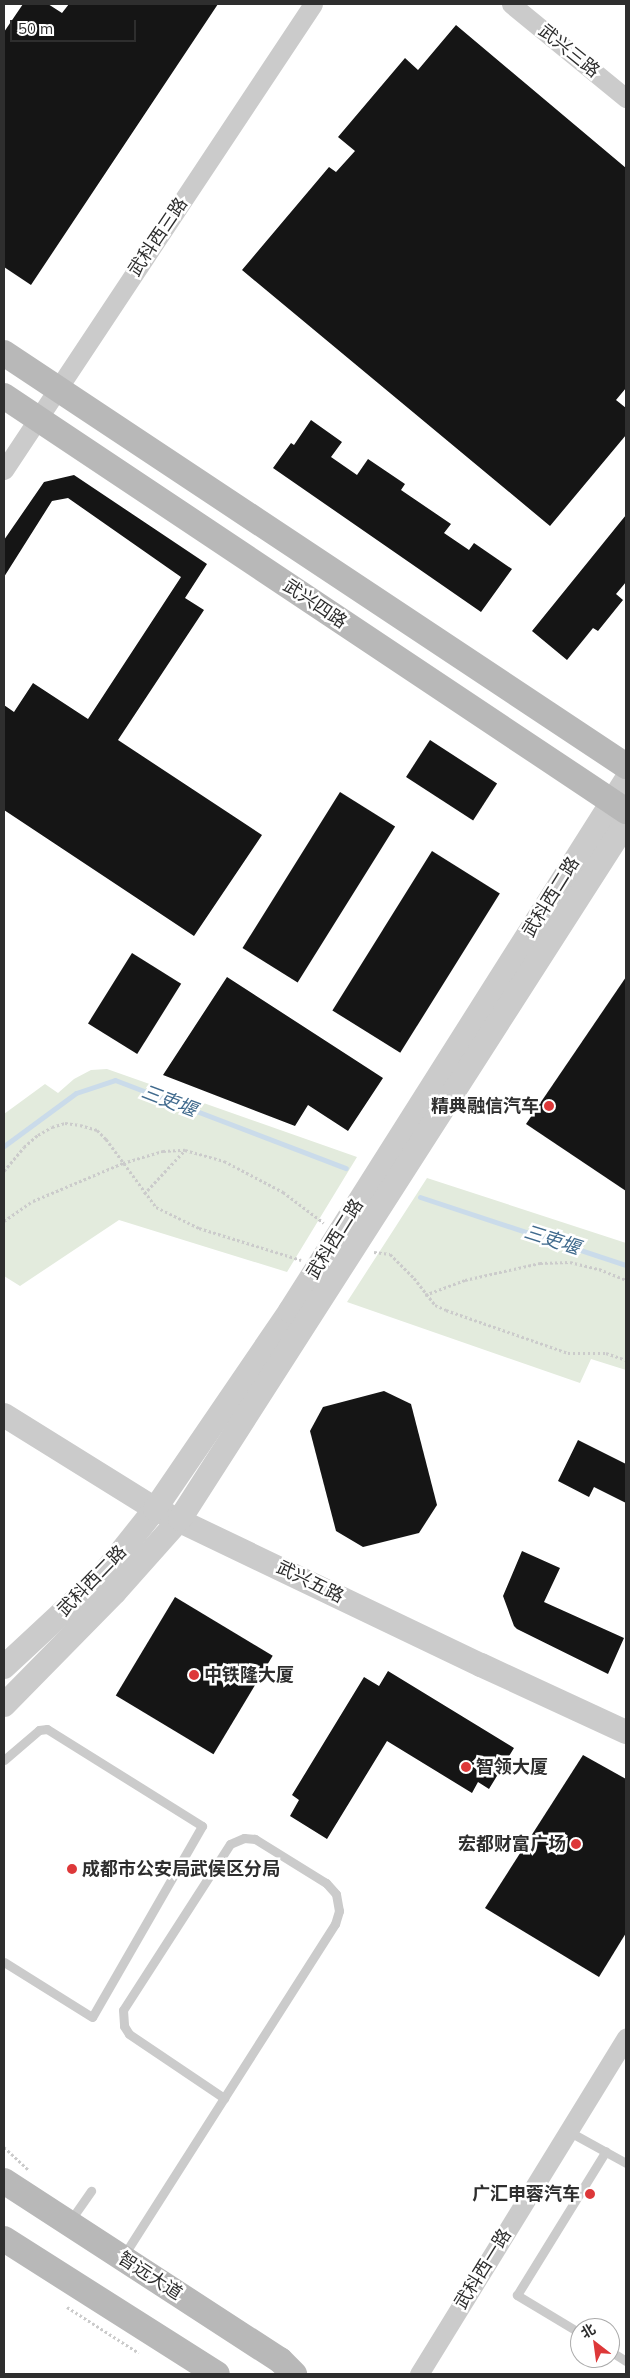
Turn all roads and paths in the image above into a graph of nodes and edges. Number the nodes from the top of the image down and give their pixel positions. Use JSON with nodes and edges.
{"nodes":[{"id":1,"x":313,"y":4,"type":"edge"},
{"id":2,"x":511,"y":4,"type":"edge"},
{"id":3,"x":626,"y":98,"type":"edge"},
{"id":4,"x":4,"y":353,"type":"edge"},
{"id":5,"x":57,"y":390,"type":"junction"},
{"id":6,"x":4,"y":396,"type":"edge"},
{"id":7,"x":38,"y":419,"type":"junction"},
{"id":8,"x":4,"y":470,"type":"edge"},
{"id":9,"x":626,"y":766,"type":"edge"},
{"id":10,"x":621,"y":797,"type":"edge"},
{"id":11,"x":626,"y":823,"type":"edge"},
{"id":12,"x":185,"y":1150,"type":"junction"},
{"id":13,"x":123,"y":1163,"type":"junction"},
{"id":14,"x":4,"y":1171,"type":"edge"},
{"id":15,"x":144,"y":1194,"type":"junction"},
{"id":16,"x":4,"y":1221,"type":"edge"},
{"id":17,"x":345,"y":1243,"type":"junction"},
{"id":18,"x":318,"y":1266,"type":"junction"},
{"id":19,"x":626,"y":1280,"type":"edge"},
{"id":20,"x":425,"y":1295,"type":"junction"},
{"id":21,"x":626,"y":1360,"type":"edge"},
{"id":22,"x":4,"y":1415,"type":"edge"},
{"id":23,"x":155,"y":1509,"type":"junction"},
{"id":24,"x":180,"y":1519,"type":"junction"},
{"id":25,"x":4,"y":1667,"type":"edge"},
{"id":26,"x":4,"y":1704,"type":"edge"},
{"id":27,"x":626,"y":1732,"type":"edge"},
{"id":28,"x":4,"y":1760,"type":"edge"},
{"id":29,"x":4,"y":1962,"type":"edge"},
{"id":30,"x":626,"y":2036,"type":"edge"},
{"id":31,"x":224,"y":2098,"type":"junction"},
{"id":32,"x":568,"y":2131,"type":"junction"},
{"id":33,"x":606,"y":2151,"type":"junction"},
{"id":34,"x":626,"y":2164,"type":"edge"},
{"id":35,"x":4,"y":2181,"type":"edge"},
{"id":36,"x":91,"y":2191,"type":"dead end"},
{"id":37,"x":68,"y":2223,"type":"junction"},
{"id":38,"x":11,"y":2249,"type":"edge"},
{"id":39,"x":122,"y":2258,"type":"junction"},
{"id":40,"x":59,"y":2302,"type":"dead end"},
{"id":41,"x":570,"y":2327,"type":"edge"},
{"id":42,"x":139,"y":2353,"type":"dead end"},
{"id":43,"x":287,"y":2367,"type":"edge"},
{"id":44,"x":217,"y":2374,"type":"edge"},
{"id":45,"x":311,"y":2374,"type":"edge"},
{"id":46,"x":418,"y":2374,"type":"edge"}],
"edges":[{"from":1,"to":5,"type":"street","name":"武科西三路"},
{"from":2,"to":3,"type":"street","name":"武兴三路"},
{"from":4,"to":5,"type":"main road","name":"武兴四路"},
{"from":5,"to":7,"type":"street","name":"武科西三路"},
{"from":5,"to":9,"type":"main road","name":"武兴四路"},
{"from":6,"to":7,"type":"main road","name":"武兴四路"},
{"from":7,"to":8,"type":"street","name":"武科西三路"},
{"from":7,"to":10,"type":"main road","name":"武兴四路"},
{"from":10,"to":17,"type":"street","name":"武科西二路"},
{"from":11,"to":17,"type":"street","name":"武科西二路"},
{"from":12,"to":13,"type":"path"},
{"from":12,"to":15,"type":"path"},
{"from":12,"to":17,"type":"path"},
{"from":13,"to":14,"type":"path"},
{"from":13,"to":15,"type":"path"},
{"from":13,"to":16,"type":"path"},
{"from":15,"to":18,"type":"path"},
{"from":17,"to":18,"type":"street","name":"武科西二路"},
{"from":17,"to":20,"type":"path"},
{"from":17,"to":24,"type":"street","name":"武科西二路"},
{"from":18,"to":23,"type":"street","name":"武科西二路"},
{"from":19,"to":20,"type":"path"},
{"from":20,"to":21,"type":"path"},
{"from":22,"to":23,"type":"street","name":"武兴五路"},
{"from":23,"to":24,"type":"street","name":"武兴五路"},
{"from":23,"to":25,"type":"street","name":"武科西二路"},
{"from":24,"to":26,"type":"street","name":"武科西二路"},
{"from":24,"to":27,"type":"street","name":"武兴五路"},
{"from":28,"to":29,"type":"lane"},
{"from":30,"to":32,"type":"street","name":"武科西一路"},
{"from":31,"to":31,"type":"lane"},
{"from":31,"to":39,"type":"lane"},
{"from":32,"to":33,"type":"lane"},
{"from":32,"to":46,"type":"street","name":"武科西一路"},
{"from":33,"to":34,"type":"lane"},
{"from":33,"to":41,"type":"lane"},
{"from":35,"to":37,"type":"main road","name":"智远大道"},
{"from":36,"to":37,"type":"lane"},
{"from":37,"to":39,"type":"main road","name":"智远大道"},
{"from":38,"to":44,"type":"main road"},
{"from":39,"to":43,"type":"main road","name":"智远大道"},
{"from":40,"to":42,"type":"path"},
{"from":43,"to":45,"type":"main road","name":"智远大道"}]}
